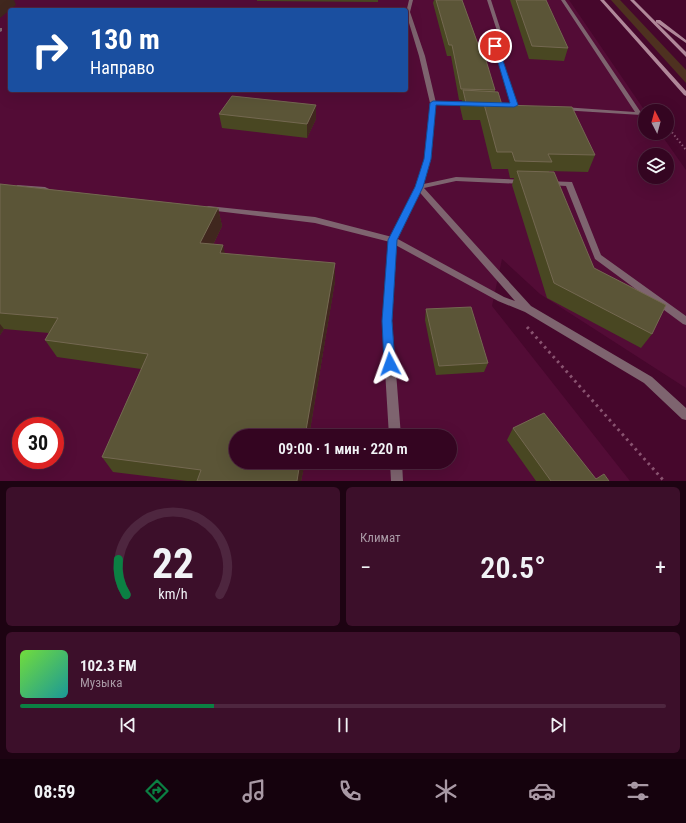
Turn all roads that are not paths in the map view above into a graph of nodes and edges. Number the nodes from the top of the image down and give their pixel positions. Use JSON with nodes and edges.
{"nodes":[{"id":1,"x":411,"y":0,"type":"edge"},
{"id":2,"x":489,"y":0,"type":"edge"},
{"id":3,"x":563,"y":0,"type":"edge"},
{"id":4,"x":602,"y":0,"type":"edge"},
{"id":5,"x":632,"y":0,"type":"edge"},
{"id":6,"x":640,"y":8,"type":"junction"},
{"id":7,"x":686,"y":42,"type":"edge"},
{"id":8,"x":686,"y":55,"type":"edge"},
{"id":9,"x":686,"y":94,"type":"edge"},
{"id":10,"x":433,"y":103,"type":"junction"},
{"id":11,"x":479,"y":104,"type":"edge"},
{"id":12,"x":500,"y":105,"type":"edge"},
{"id":13,"x":514,"y":105,"type":"junction"},
{"id":14,"x":522,"y":106,"type":"edge"},
{"id":15,"x":553,"y":108,"type":"edge"},
{"id":16,"x":20,"y":187,"type":"edge"},
{"id":17,"x":419,"y":187,"type":"junction"},
{"id":18,"x":51,"y":190,"type":"edge"},
{"id":19,"x":199,"y":207,"type":"edge"},
{"id":20,"x":393,"y":240,"type":"junction"},
{"id":21,"x":528,"y":309,"type":"junction"},
{"id":22,"x":686,"y":321,"type":"edge"},
{"id":23,"x":686,"y":415,"type":"edge"},
{"id":24,"x":394,"y":429,"type":"edge"},
{"id":25,"x":397,"y":469,"type":"edge"},
{"id":26,"x":398,"y":481,"type":"edge"}],
"edges":[{"from":1,"to":10,"type":"street"},
{"from":2,"to":13,"type":"street"},
{"from":3,"to":15,"type":"street"},
{"from":4,"to":9,"type":"main road"},
{"from":5,"to":6,"type":"main road"},
{"from":6,"to":7,"type":"main road"},
{"from":6,"to":8,"type":"main road"},
{"from":10,"to":11,"type":"street"},
{"from":10,"to":17,"type":"street"},
{"from":12,"to":13,"type":"street"},
{"from":13,"to":14,"type":"street"},
{"from":16,"to":18,"type":"street"},
{"from":17,"to":20,"type":"street"},
{"from":17,"to":21,"type":"street"},
{"from":17,"to":22,"type":"street"},
{"from":19,"to":20,"type":"street"},
{"from":20,"to":21,"type":"street"},
{"from":20,"to":24,"type":"street"},
{"from":21,"to":23,"type":"street"},
{"from":25,"to":26,"type":"street"}]}
